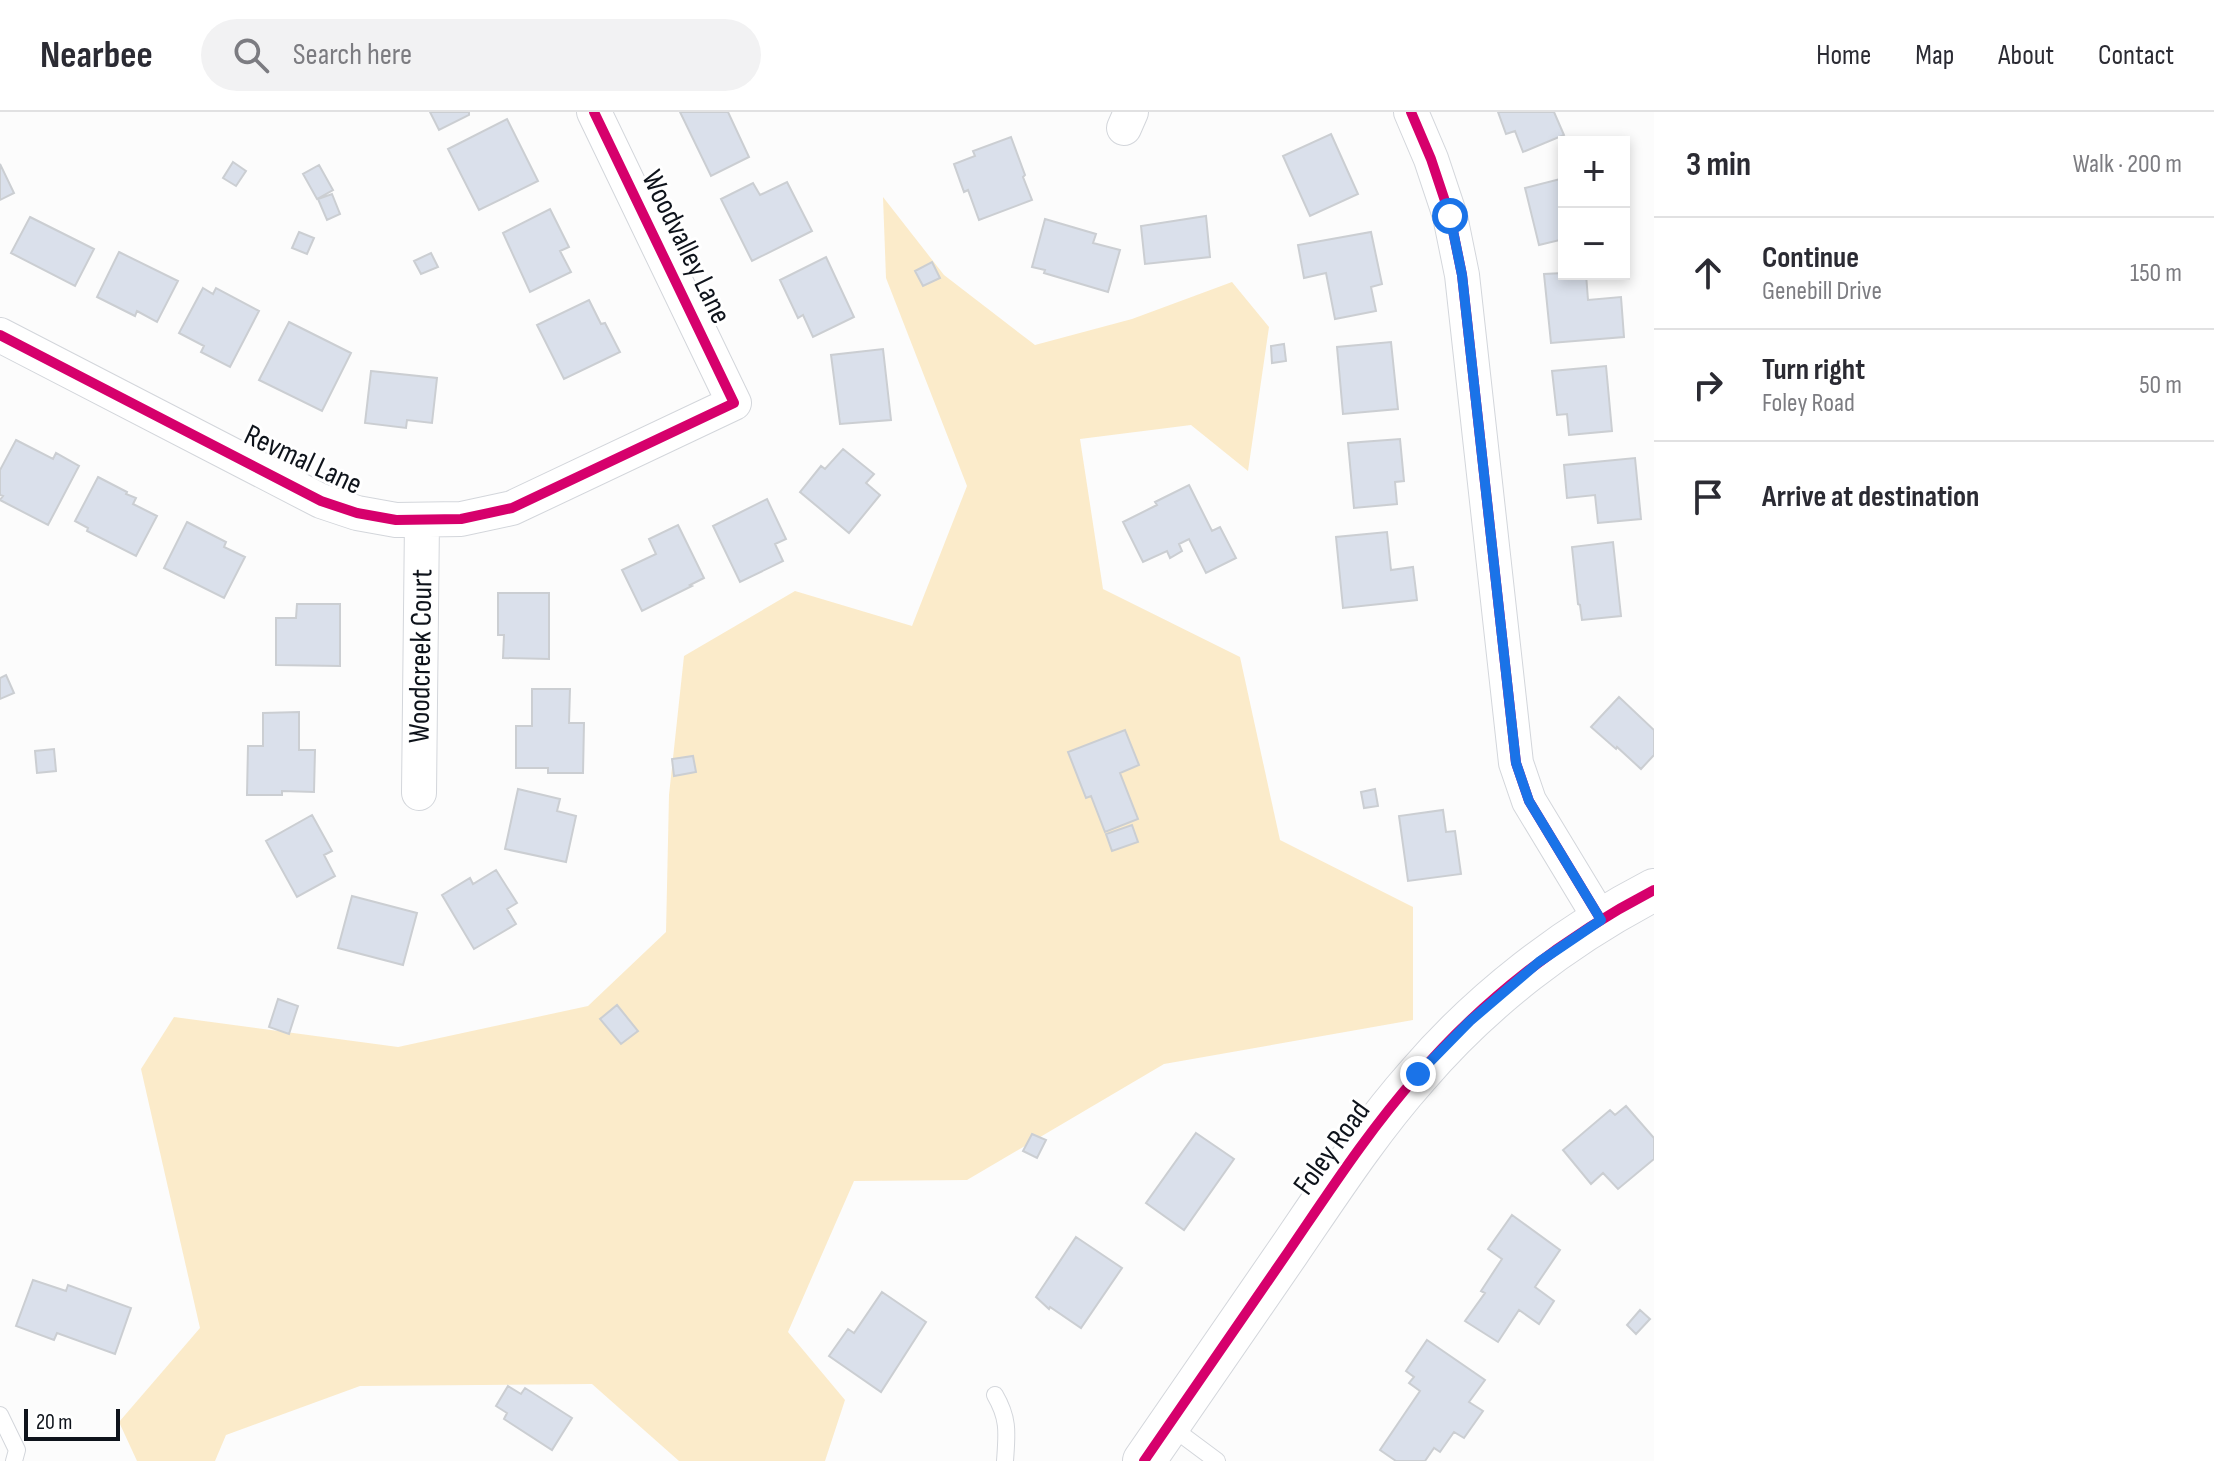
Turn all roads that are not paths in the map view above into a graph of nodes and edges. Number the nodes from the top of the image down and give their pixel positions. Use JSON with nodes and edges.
{"nodes":[{"id":1,"x":594,"y":112,"type":"edge"},
{"id":2,"x":1411,"y":112,"type":"edge"},
{"id":3,"x":0,"y":335,"type":"edge"},
{"id":4,"x":734,"y":403,"type":"joint"},
{"id":5,"x":422,"y":520,"type":"junction"},
{"id":6,"x":419,"y":793,"type":"dead end"},
{"id":7,"x":1654,"y":890,"type":"edge"},
{"id":8,"x":1601,"y":920,"type":"junction"},
{"id":9,"x":995,"y":1395,"type":"dead end"},
{"id":10,"x":0,"y":1415,"type":"edge"},
{"id":11,"x":1169,"y":1425,"type":"junction"},
{"id":12,"x":14,"y":1461,"type":"edge"},
{"id":13,"x":1005,"y":1461,"type":"edge"},
{"id":14,"x":1144,"y":1461,"type":"edge"},
{"id":15,"x":1217,"y":1461,"type":"edge"}],
"edges":[{"from":1,"to":4,"type":"street","name":"Woodvalley Lane"},
{"from":2,"to":8,"type":"street"},
{"from":3,"to":5,"type":"street","name":"Revmal Lane"},
{"from":4,"to":5,"type":"street","name":"Revmal Lane"},
{"from":5,"to":6,"type":"street","name":"Woodcreek Court"},
{"from":7,"to":8,"type":"street","name":"Foley Road"},
{"from":8,"to":11,"type":"street","name":"Foley Road"},
{"from":9,"to":13,"type":"lane"},
{"from":10,"to":12,"type":"lane"},
{"from":11,"to":14,"type":"street","name":"Foley Road"},
{"from":11,"to":15,"type":"lane"}]}
